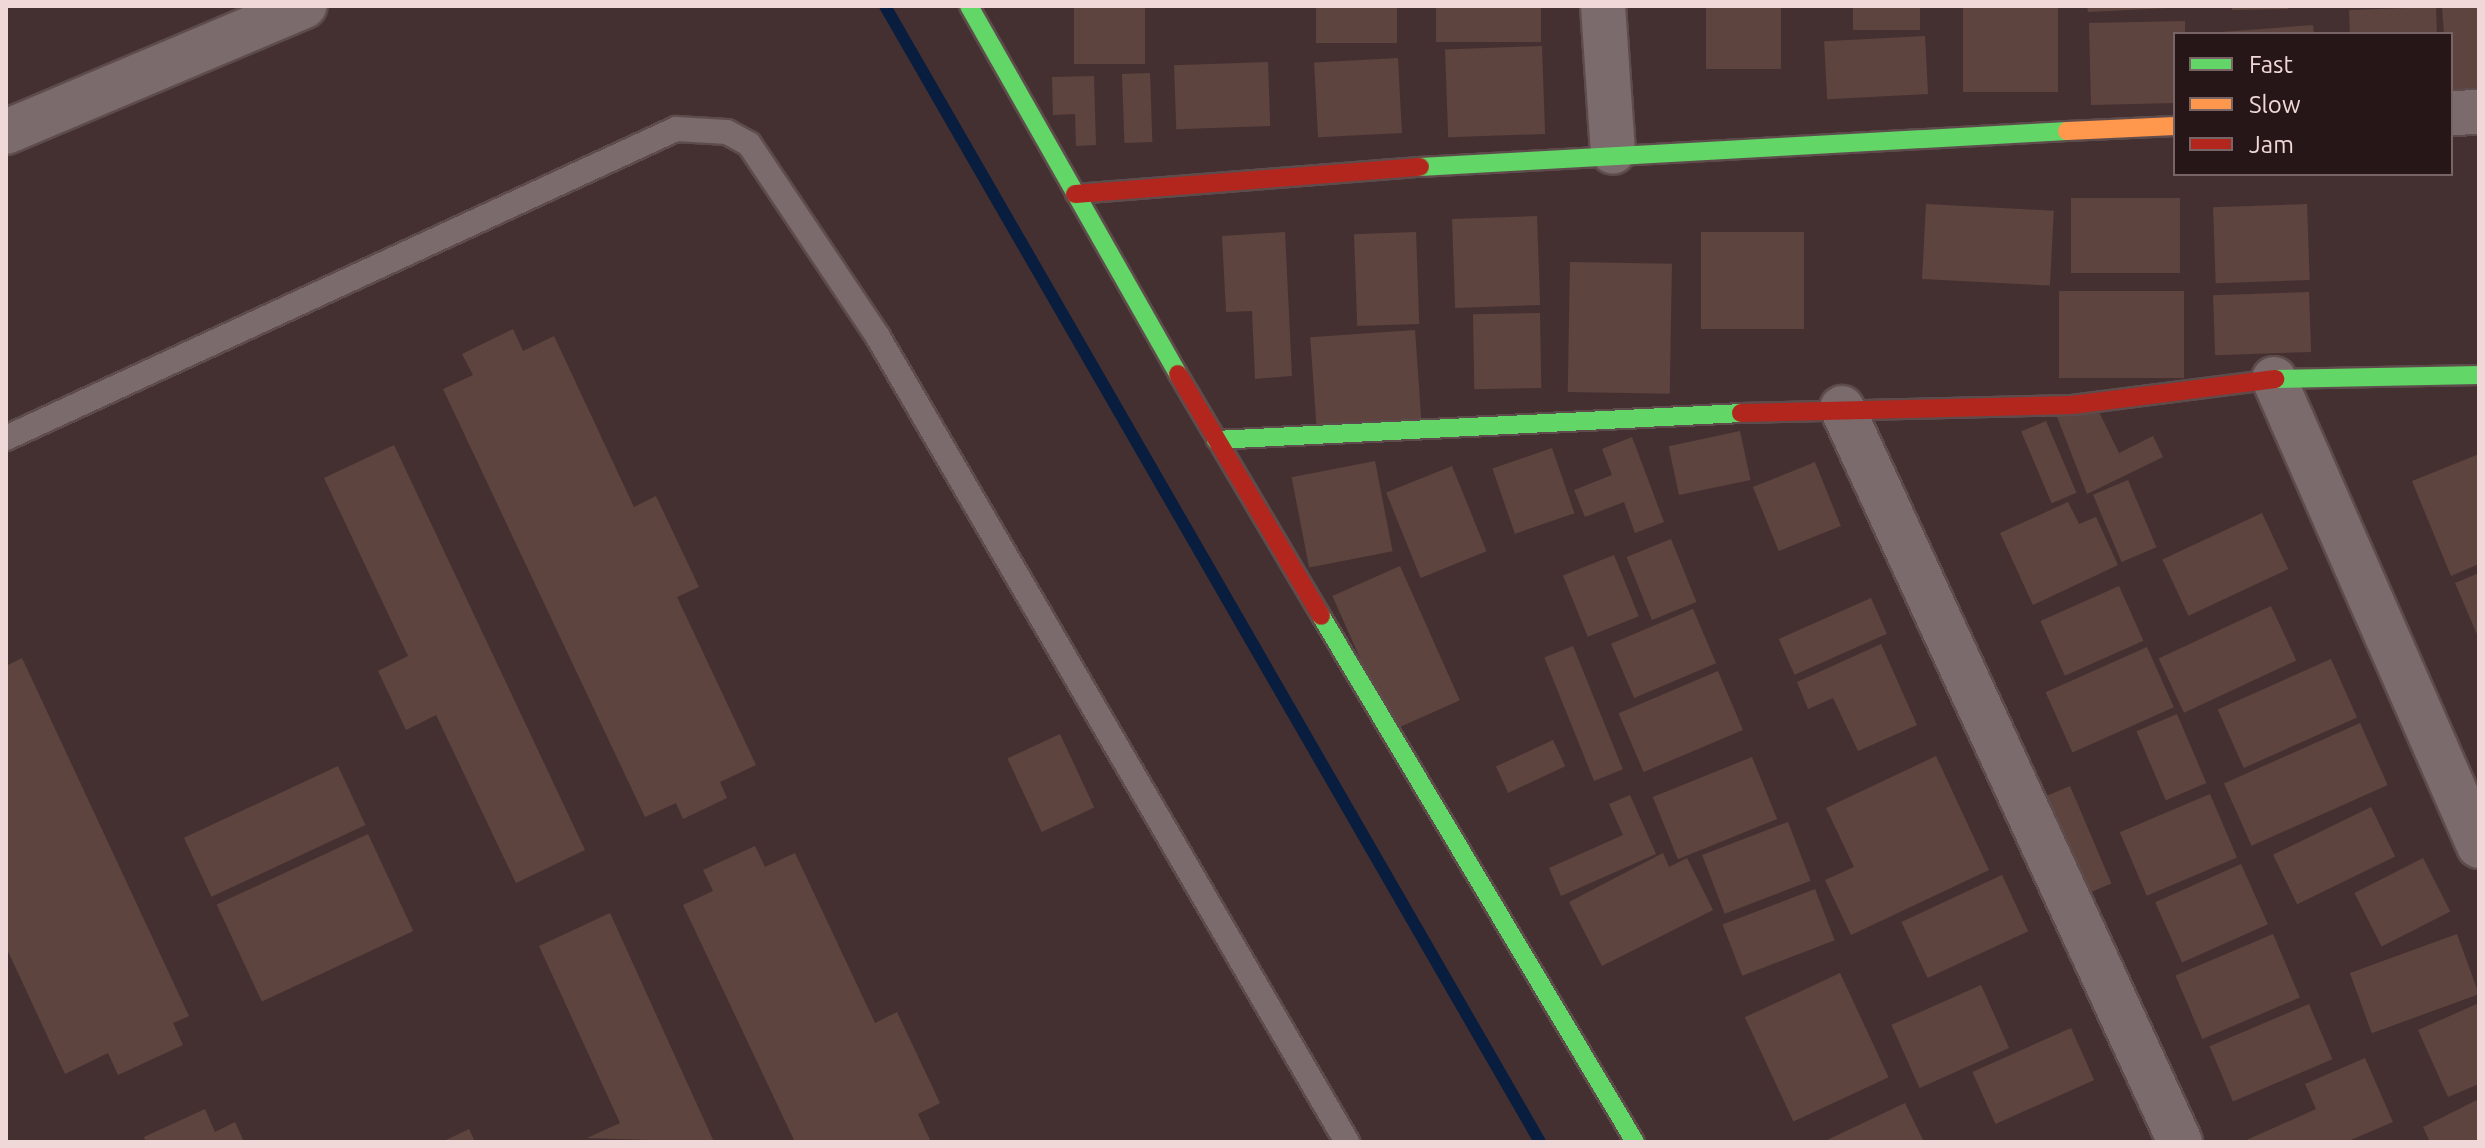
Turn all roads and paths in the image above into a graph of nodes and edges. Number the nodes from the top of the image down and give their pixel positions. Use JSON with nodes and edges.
{"nodes":[{"id":1,"x":305,"y":6,"type":"edge"},
{"id":2,"x":969,"y":6,"type":"edge"},
{"id":3,"x":1603,"y":6,"type":"edge"},
{"id":4,"x":2479,"y":112,"type":"edge"},
{"id":5,"x":2453,"y":113,"type":"edge"},
{"id":6,"x":2173,"y":126,"type":"edge"},
{"id":7,"x":6,"y":132,"type":"edge"},
{"id":8,"x":1613,"y":152,"type":"junction"},
{"id":9,"x":1075,"y":194,"type":"junction"},
{"id":10,"x":2479,"y":375,"type":"edge"},
{"id":11,"x":2274,"y":379,"type":"junction"},
{"id":12,"x":1842,"y":408,"type":"junction"},
{"id":13,"x":6,"y":438,"type":"edge"},
{"id":14,"x":1216,"y":440,"type":"junction"},
{"id":15,"x":2479,"y":846,"type":"edge"},
{"id":16,"x":1347,"y":1142,"type":"edge"},
{"id":17,"x":1635,"y":1142,"type":"edge"},
{"id":18,"x":2180,"y":1142,"type":"edge"}],
"edges":[{"from":1,"to":7,"type":"street"},
{"from":2,"to":9,"type":"street"},
{"from":3,"to":8,"type":"street"},
{"from":4,"to":5,"type":"street"},
{"from":6,"to":8,"type":"street"},
{"from":8,"to":9,"type":"street"},
{"from":9,"to":14,"type":"street"},
{"from":10,"to":11,"type":"street"},
{"from":11,"to":12,"type":"street"},
{"from":11,"to":15,"type":"street"},
{"from":12,"to":14,"type":"street"},
{"from":12,"to":18,"type":"street"},
{"from":13,"to":16,"type":"lane"},
{"from":14,"to":17,"type":"street"}]}
